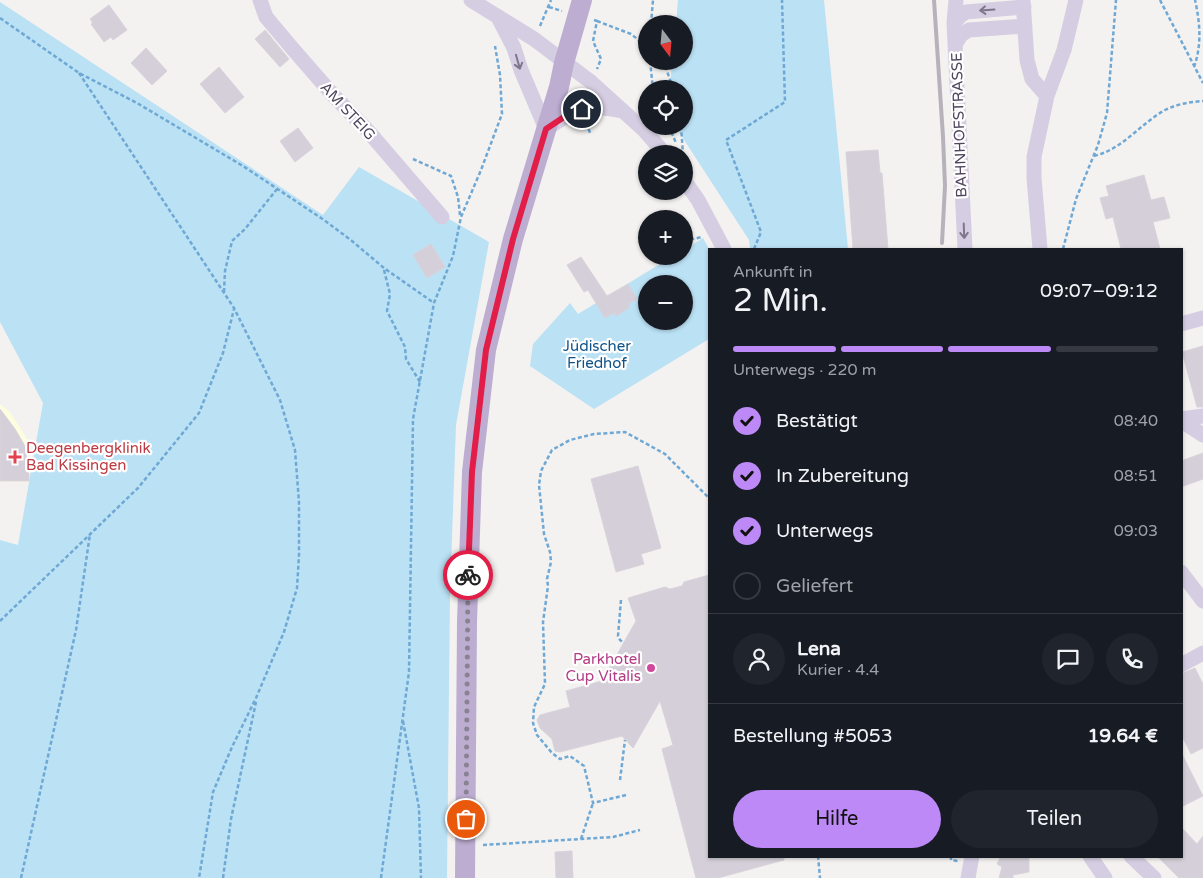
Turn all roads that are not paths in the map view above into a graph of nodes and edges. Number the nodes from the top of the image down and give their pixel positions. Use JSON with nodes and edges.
{"nodes":[{"id":1,"x":260,"y":0,"type":"edge"},
{"id":2,"x":471,"y":0,"type":"edge"},
{"id":3,"x":582,"y":0,"type":"edge"},
{"id":4,"x":1076,"y":0,"type":"edge"},
{"id":5,"x":955,"y":1,"type":"edge"},
{"id":6,"x":1024,"y":4,"type":"edge"},
{"id":7,"x":498,"y":18,"type":"junction"},
{"id":8,"x":954,"y":23,"type":"junction"},
{"id":9,"x":1025,"y":26,"type":"junction"},
{"id":10,"x":956,"y":43,"type":"junction"},
{"id":11,"x":564,"y":63,"type":"junction"},
{"id":12,"x":1047,"y":96,"type":"junction"},
{"id":13,"x":626,"y":112,"type":"junction"},
{"id":14,"x":546,"y":129,"type":"junction"},
{"id":15,"x":657,"y":145,"type":"edge"},
{"id":16,"x":693,"y":193,"type":"edge"},
{"id":17,"x":442,"y":218,"type":"dead end"},
{"id":18,"x":723,"y":248,"type":"edge"},
{"id":19,"x":965,"y":248,"type":"edge"},
{"id":20,"x":1040,"y":248,"type":"edge"},
{"id":21,"x":1203,"y":318,"type":"edge"},
{"id":22,"x":1183,"y":323,"type":"edge"},
{"id":23,"x":1203,"y":416,"type":"edge"},
{"id":24,"x":1183,"y":420,"type":"edge"},
{"id":25,"x":1183,"y":421,"type":"edge"},
{"id":26,"x":1203,"y":435,"type":"edge"},
{"id":27,"x":1183,"y":575,"type":"edge"},
{"id":28,"x":1203,"y":601,"type":"edge"},
{"id":29,"x":1203,"y":653,"type":"edge"},
{"id":30,"x":1183,"y":664,"type":"edge"},
{"id":31,"x":972,"y":858,"type":"edge"},
{"id":32,"x":1091,"y":858,"type":"edge"},
{"id":33,"x":1133,"y":858,"type":"edge"},
{"id":34,"x":465,"y":878,"type":"edge"},
{"id":35,"x":968,"y":878,"type":"edge"},
{"id":36,"x":1105,"y":878,"type":"edge"},
{"id":37,"x":1154,"y":878,"type":"edge"}],
"edges":[{"from":1,"to":17,"type":"street","name":"AM STEIG"},
{"from":2,"to":7,"type":"street"},
{"from":3,"to":11,"type":"main road"},
{"from":4,"to":12,"type":"street"},
{"from":5,"to":8,"type":"street","name":"BAHNHOFSTRASSE"},
{"from":6,"to":8,"type":"street","one_way":true},
{"from":6,"to":9,"type":"street"},
{"from":7,"to":11,"type":"street"},
{"from":7,"to":14,"type":"street","one_way":true},
{"from":8,"to":10,"type":"street","name":"BAHNHOFSTRASSE"},
{"from":9,"to":10,"type":"street"},
{"from":9,"to":12,"type":"street"},
{"from":10,"to":19,"type":"street","name":"BAHNHOFSTRASSE","one_way":true},
{"from":11,"to":13,"type":"street"},
{"from":11,"to":14,"type":"main road"},
{"from":12,"to":20,"type":"street"},
{"from":13,"to":14,"type":"street"},
{"from":13,"to":15,"type":"street"},
{"from":14,"to":34,"type":"main road"},
{"from":16,"to":18,"type":"street"},
{"from":21,"to":22,"type":"street"},
{"from":23,"to":24,"type":"street"},
{"from":25,"to":26,"type":"street"},
{"from":27,"to":28,"type":"street"},
{"from":29,"to":30,"type":"street"},
{"from":31,"to":35,"type":"street"},
{"from":32,"to":36,"type":"street"},
{"from":33,"to":37,"type":"street"}]}
